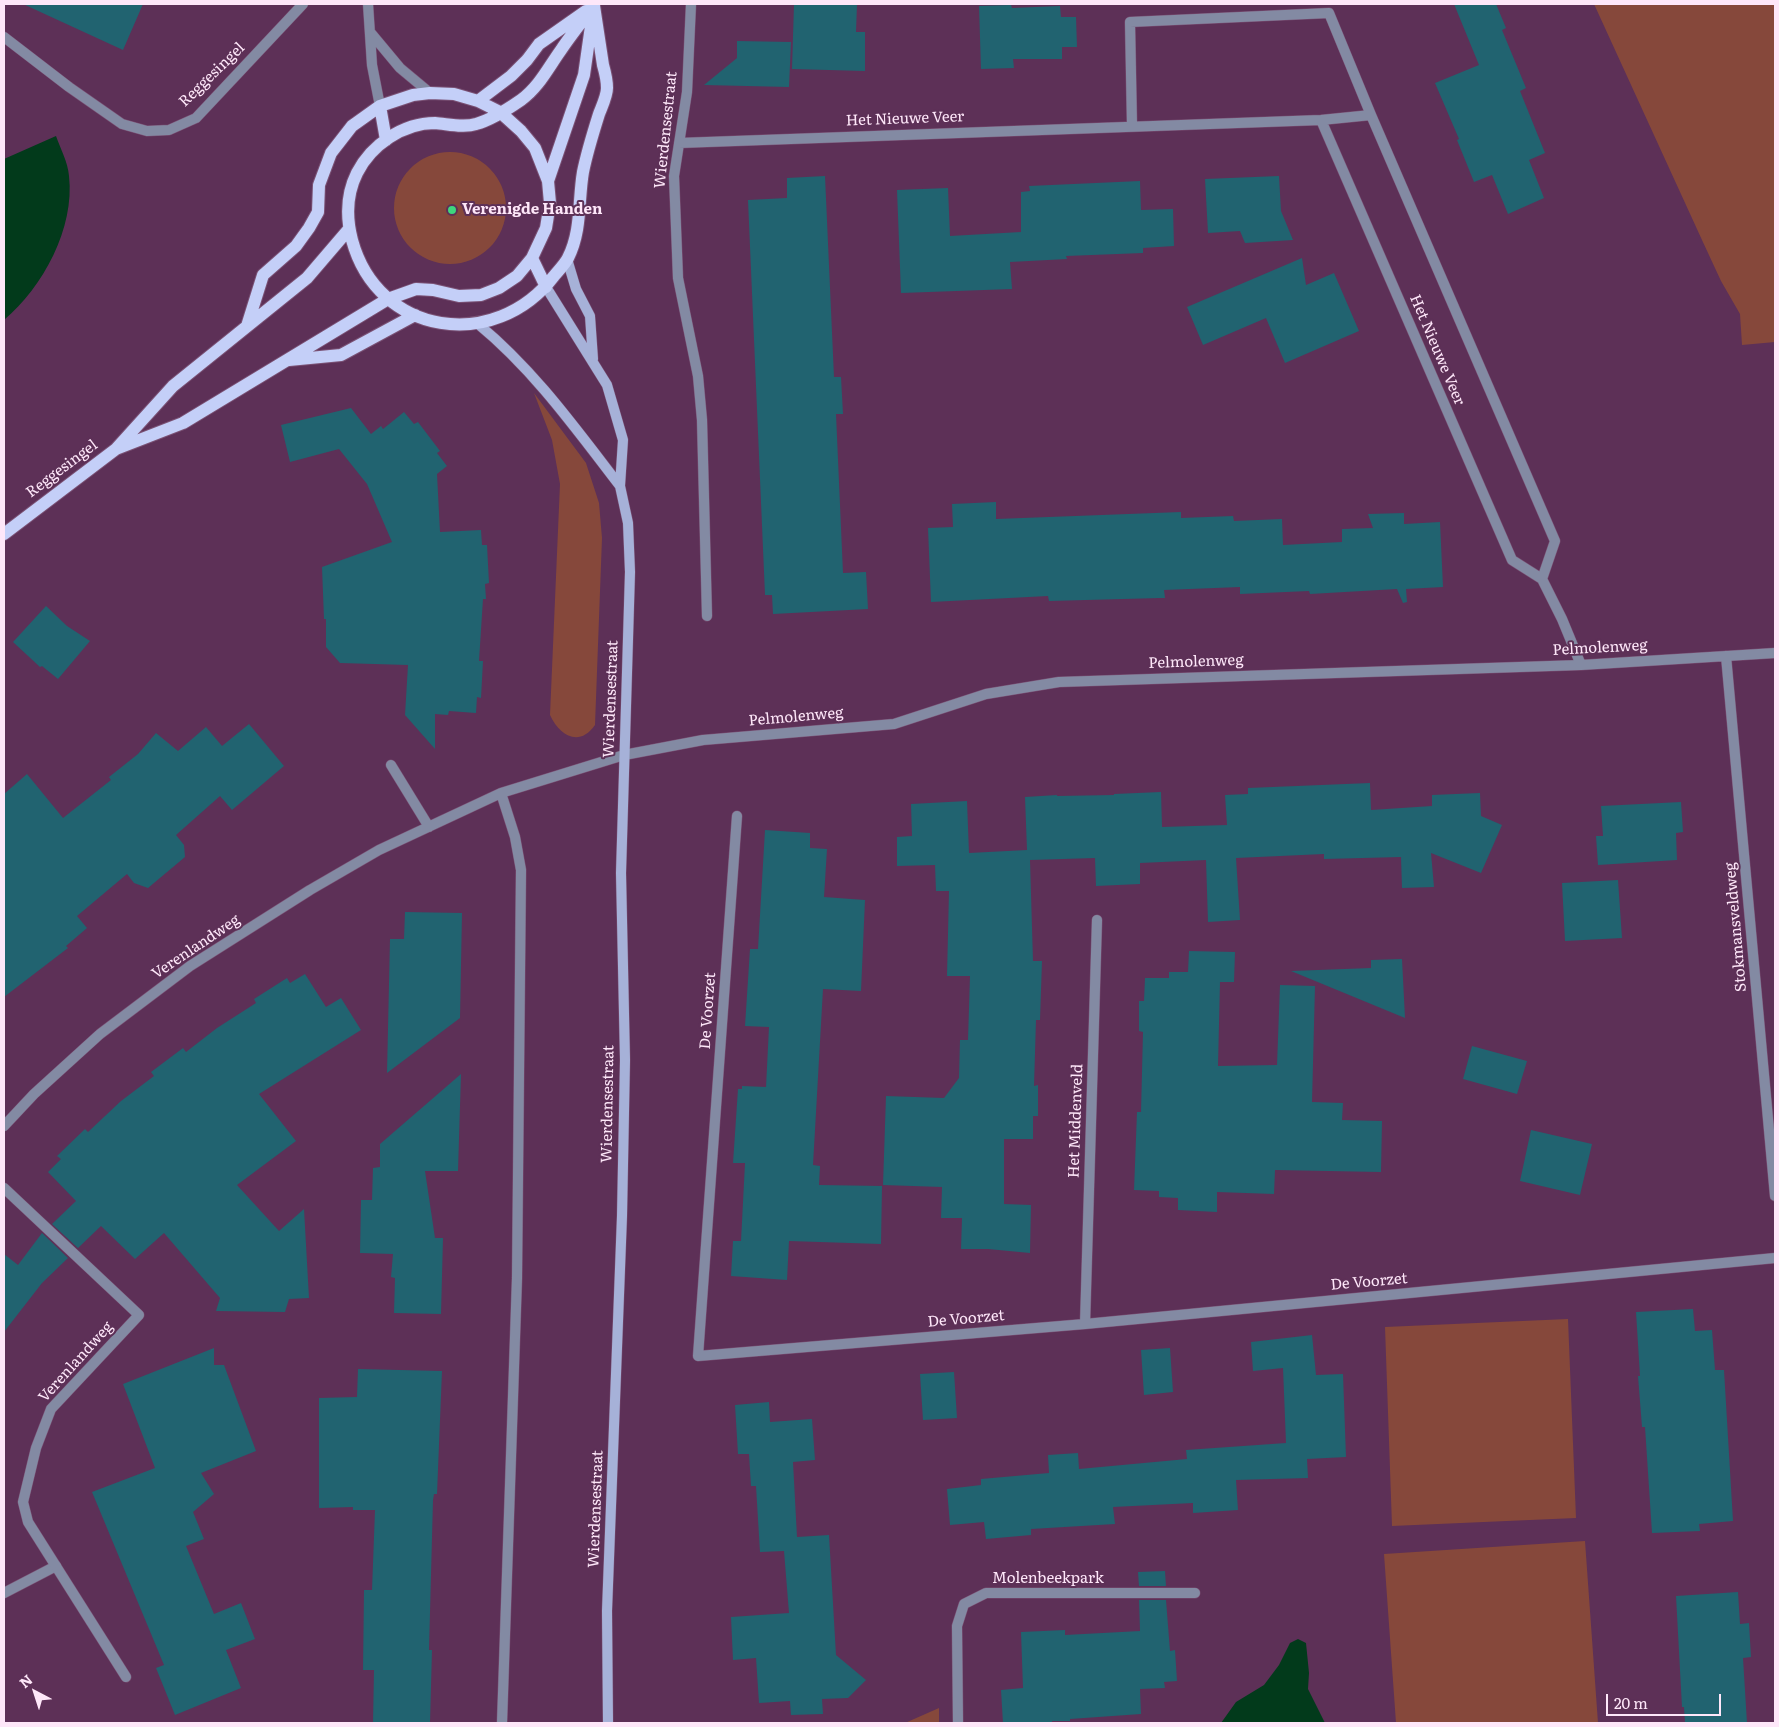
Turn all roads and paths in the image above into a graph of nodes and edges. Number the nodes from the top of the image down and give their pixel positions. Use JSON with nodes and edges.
{"nodes":[{"id":1,"x":304,"y":4,"type":"edge"},
{"id":2,"x":368,"y":4,"type":"edge"},
{"id":3,"x":690,"y":4,"type":"edge"},
{"id":4,"x":594,"y":5,"type":"edge"},
{"id":5,"x":370,"y":32,"type":"junction"},
{"id":6,"x":4,"y":37,"type":"edge"},
{"id":7,"x":430,"y":93,"type":"junction"},
{"id":8,"x":478,"y":101,"type":"junction"},
{"id":9,"x":380,"y":106,"type":"junction"},
{"id":10,"x":500,"y":112,"type":"junction"},
{"id":11,"x":1371,"y":115,"type":"junction"},
{"id":12,"x":1321,"y":120,"type":"junction"},
{"id":13,"x":1132,"y":126,"type":"junction"},
{"id":14,"x":386,"y":140,"type":"junction"},
{"id":15,"x":679,"y":143,"type":"junction"},
{"id":16,"x":548,"y":181,"type":"junction"},
{"id":17,"x":349,"y":228,"type":"junction"},
{"id":18,"x":532,"y":258,"type":"junction"},
{"id":19,"x":568,"y":259,"type":"junction"},
{"id":20,"x":546,"y":287,"type":"junction"},
{"id":21,"x":388,"y":299,"type":"junction"},
{"id":22,"x":415,"y":316,"type":"junction"},
{"id":23,"x":478,"y":324,"type":"junction"},
{"id":24,"x":247,"y":326,"type":"junction"},
{"id":25,"x":284,"y":361,"type":"junction"},
{"id":26,"x":593,"y":363,"type":"junction"},
{"id":27,"x":116,"y":449,"type":"junction"},
{"id":28,"x":620,"y":486,"type":"junction"},
{"id":29,"x":4,"y":534,"type":"edge"},
{"id":30,"x":1542,"y":579,"type":"junction"},
{"id":31,"x":707,"y":616,"type":"dead end"},
{"id":32,"x":1775,"y":653,"type":"edge"},
{"id":33,"x":1726,"y":656,"type":"junction"},
{"id":34,"x":1581,"y":665,"type":"junction"},
{"id":35,"x":624,"y":755,"type":"junction"},
{"id":36,"x":391,"y":765,"type":"dead end"},
{"id":37,"x":501,"y":793,"type":"junction"},
{"id":38,"x":737,"y":816,"type":"dead end"},
{"id":39,"x":429,"y":827,"type":"junction"},
{"id":40,"x":1097,"y":920,"type":"dead end"},
{"id":41,"x":4,"y":1126,"type":"edge"},
{"id":42,"x":4,"y":1188,"type":"edge"},
{"id":43,"x":1775,"y":1196,"type":"edge"},
{"id":44,"x":1775,"y":1258,"type":"edge"},
{"id":45,"x":1085,"y":1324,"type":"junction"},
{"id":46,"x":56,"y":1566,"type":"junction"},
{"id":47,"x":4,"y":1593,"type":"edge"},
{"id":48,"x":1194,"y":1593,"type":"dead end"},
{"id":49,"x":126,"y":1677,"type":"dead end"},
{"id":50,"x":502,"y":1723,"type":"edge"},
{"id":51,"x":608,"y":1723,"type":"edge"},
{"id":52,"x":958,"y":1723,"type":"edge"}],
"edges":[{"from":1,"to":6,"type":"street","name":"Reggesingel"},
{"from":2,"to":5,"type":"street"},
{"from":3,"to":15,"type":"street","name":"Wierdensestraat"},
{"from":4,"to":8,"type":"main road"},
{"from":4,"to":10,"type":"main road"},
{"from":4,"to":16,"type":"main road"},
{"from":4,"to":19,"type":"main road"},
{"from":5,"to":7,"type":"street"},
{"from":5,"to":9,"type":"street"},
{"from":7,"to":8,"type":"main road"},
{"from":7,"to":9,"type":"main road"},
{"from":8,"to":10,"type":"main road"},
{"from":9,"to":14,"type":"main road"},
{"from":9,"to":24,"type":"main road"},
{"from":10,"to":14,"type":"main road"},
{"from":10,"to":16,"type":"main road"},
{"from":11,"to":12,"type":"street","name":"Het Nieuwe Veer"},
{"from":11,"to":13,"type":"street"},
{"from":11,"to":30,"type":"street"},
{"from":12,"to":13,"type":"street","name":"Het Nieuwe Veer"},
{"from":12,"to":30,"type":"street","name":"Het Nieuwe Veer"},
{"from":13,"to":15,"type":"street","name":"Het Nieuwe Veer"},
{"from":14,"to":17,"type":"main road"},
{"from":15,"to":31,"type":"street","name":"Wierdensestraat"},
{"from":16,"to":18,"type":"main road","name":"Reggesingel"},
{"from":17,"to":21,"type":"main road"},
{"from":17,"to":24,"type":"main road","name":"Reggesingel"},
{"from":18,"to":20,"type":"main road"},
{"from":18,"to":21,"type":"main road","name":"Reggesingel"},
{"from":19,"to":20,"type":"main road"},
{"from":19,"to":26,"type":"main road","name":"Wierdensestraat"},
{"from":20,"to":23,"type":"main road"},
{"from":20,"to":26,"type":"main road","name":"Wierdensestraat"},
{"from":21,"to":22,"type":"main road"},
{"from":21,"to":25,"type":"main road","name":"Reggesingel"},
{"from":22,"to":23,"type":"main road"},
{"from":22,"to":25,"type":"main road","name":"Reggesingel"},
{"from":23,"to":28,"type":"main road","name":"Wierdensestraat"},
{"from":24,"to":27,"type":"main road","name":"Reggesingel"},
{"from":25,"to":27,"type":"main road","name":"Reggesingel"},
{"from":26,"to":28,"type":"main road","name":"Wierdensestraat"},
{"from":27,"to":29,"type":"main road","name":"Reggesingel"},
{"from":28,"to":35,"type":"main road","name":"Wierdensestraat"},
{"from":30,"to":34,"type":"street"},
{"from":32,"to":33,"type":"street","name":"Pelmolenweg"},
{"from":33,"to":34,"type":"street","name":"Pelmolenweg"},
{"from":33,"to":43,"type":"street","name":"Stokmansveldweg"},
{"from":34,"to":35,"type":"street","name":"Pelmolenweg"},
{"from":35,"to":37,"type":"street","name":"Verenlandweg"},
{"from":35,"to":51,"type":"main road","name":"Wierdensestraat"},
{"from":36,"to":39,"type":"street"},
{"from":37,"to":39,"type":"street","name":"Verenlandweg"},
{"from":37,"to":50,"type":"street"},
{"from":38,"to":45,"type":"street","name":"De Voorzet"},
{"from":39,"to":41,"type":"street","name":"Verenlandweg"},
{"from":40,"to":45,"type":"street","name":"Het Middenveld"},
{"from":42,"to":46,"type":"street","name":"Verenlandweg"},
{"from":44,"to":45,"type":"street","name":"De Voorzet"},
{"from":46,"to":47,"type":"street"},
{"from":46,"to":49,"type":"street","name":"Verenlandweg"},
{"from":48,"to":52,"type":"street","name":"Molenbeekpark"}]}
